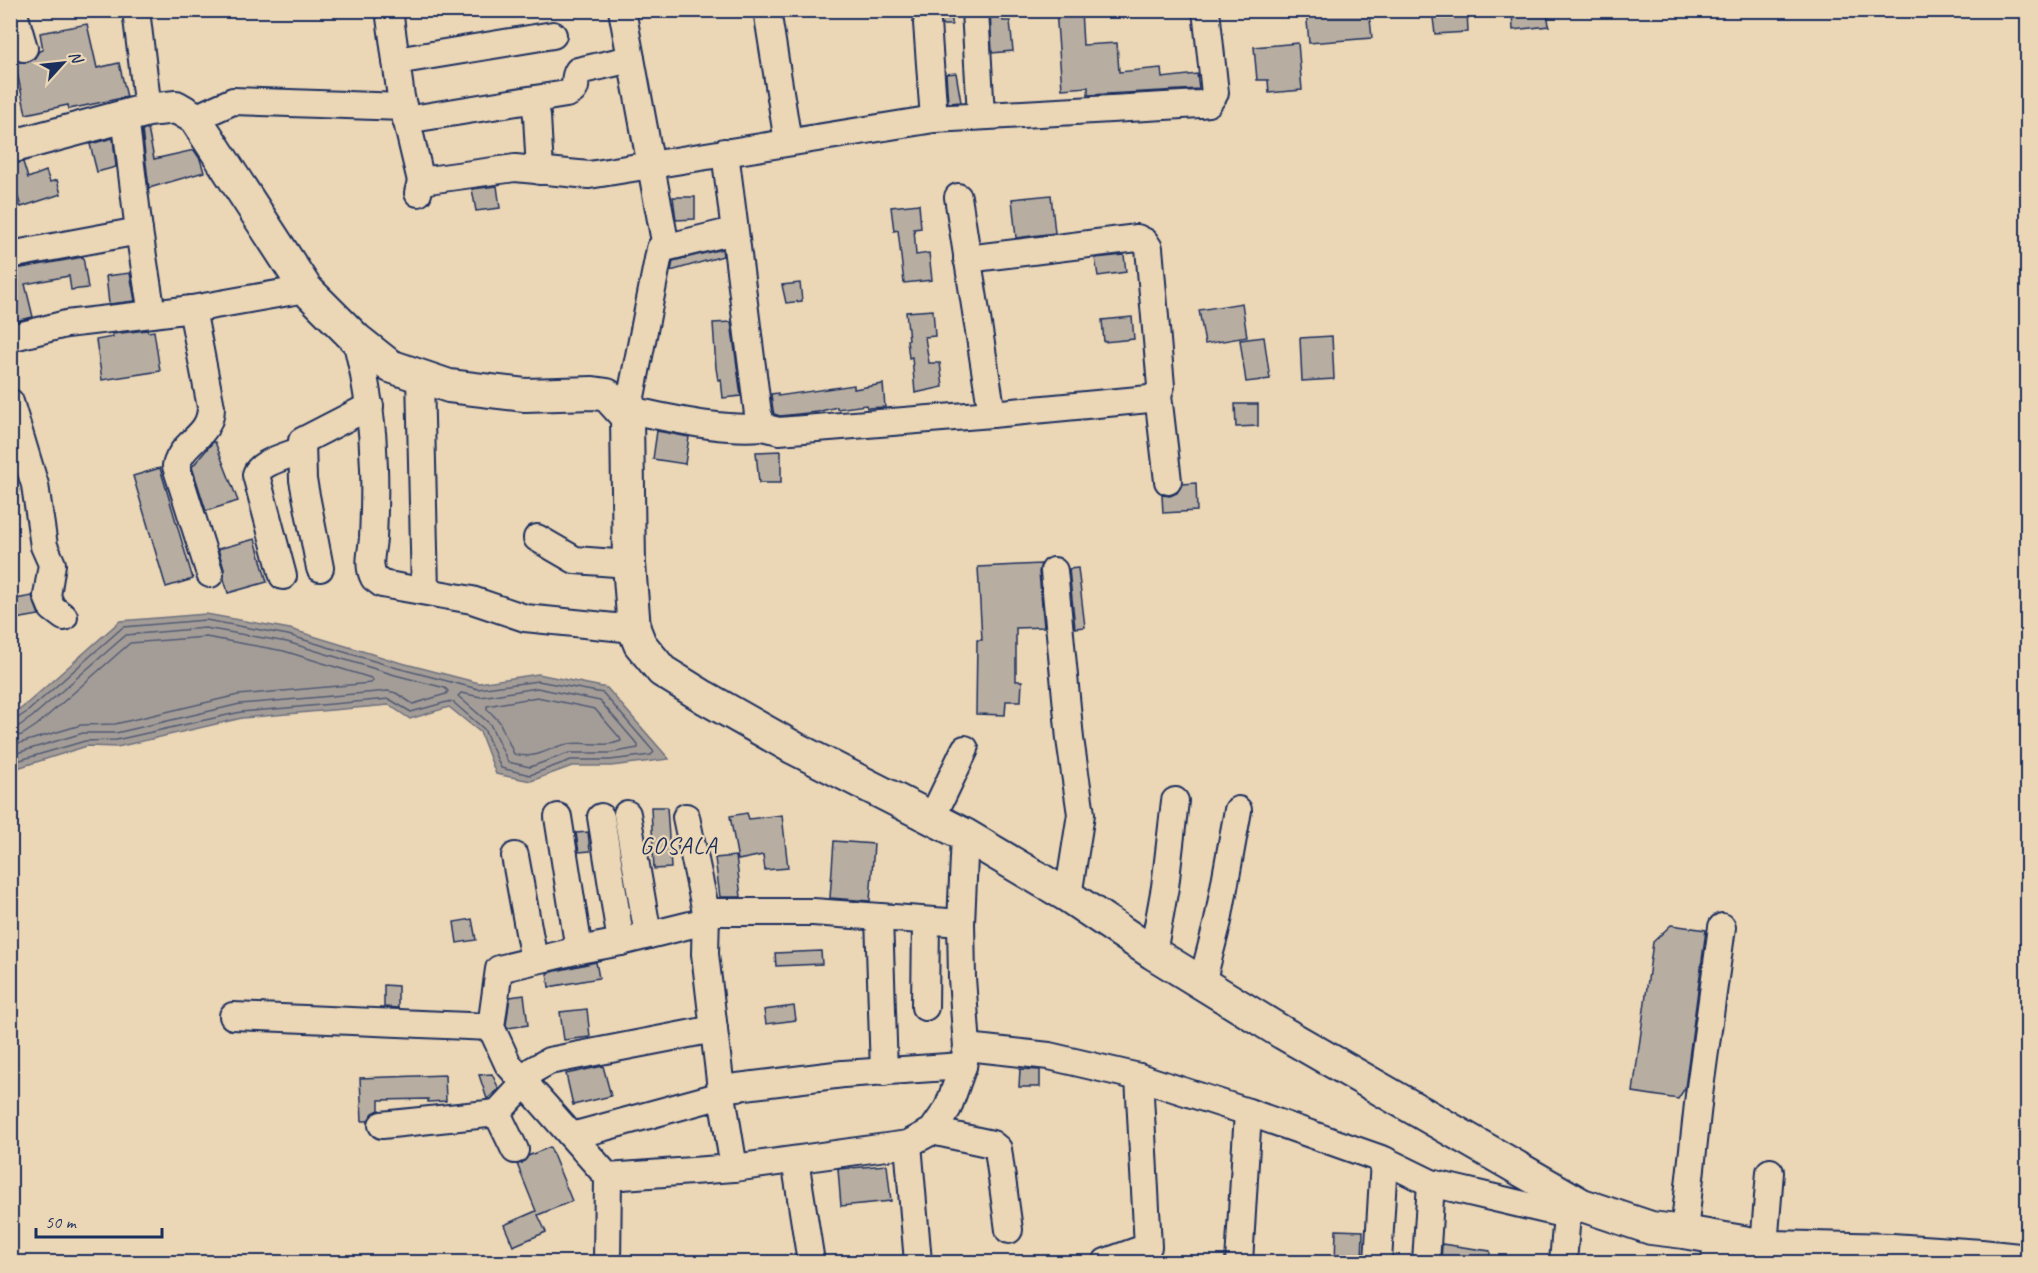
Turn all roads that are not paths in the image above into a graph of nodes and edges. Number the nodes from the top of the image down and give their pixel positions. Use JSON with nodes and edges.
{"nodes":[{"id":1,"x":13,"y":10,"type":"edge"},
{"id":2,"x":136,"y":10,"type":"edge"},
{"id":3,"x":389,"y":10,"type":"edge"},
{"id":4,"x":622,"y":10,"type":"edge"},
{"id":5,"x":767,"y":10,"type":"edge"},
{"id":6,"x":975,"y":10,"type":"edge"},
{"id":7,"x":1206,"y":10,"type":"edge"},
{"id":8,"x":927,"y":23,"type":"dead end"},
{"id":9,"x":553,"y":35,"type":"dead end"},
{"id":10,"x":24,"y":48,"type":"dead end"},
{"id":11,"x":630,"y":59,"type":"junction"},
{"id":12,"x":396,"y":61,"type":"junction"},
{"id":13,"x":534,"y":100,"type":"junction"},
{"id":14,"x":136,"y":113,"type":"junction"},
{"id":15,"x":405,"y":113,"type":"junction"},
{"id":16,"x":981,"y":116,"type":"junction"},
{"id":17,"x":195,"y":118,"type":"junction"},
{"id":18,"x":934,"y":119,"type":"junction"},
{"id":19,"x":788,"y":142,"type":"junction"},
{"id":20,"x":10,"y":147,"type":"edge"},
{"id":21,"x":725,"y":152,"type":"junction"},
{"id":22,"x":650,"y":164,"type":"junction"},
{"id":23,"x":540,"y":171,"type":"junction"},
{"id":24,"x":958,"y":197,"type":"dead end"},
{"id":25,"x":139,"y":231,"type":"junction"},
{"id":26,"x":734,"y":231,"type":"junction"},
{"id":27,"x":666,"y":248,"type":"junction"},
{"id":28,"x":10,"y":255,"type":"edge"},
{"id":29,"x":967,"y":259,"type":"junction"},
{"id":30,"x":306,"y":289,"type":"junction"},
{"id":31,"x":192,"y":309,"type":"junction"},
{"id":32,"x":152,"y":314,"type":"junction"},
{"id":33,"x":10,"y":338,"type":"edge"},
{"id":34,"x":356,"y":339,"type":"junction"},
{"id":35,"x":420,"y":376,"type":"junction"},
{"id":36,"x":1158,"y":395,"type":"junction"},
{"id":37,"x":10,"y":402,"type":"edge"},
{"id":38,"x":370,"y":406,"type":"junction"},
{"id":39,"x":628,"y":413,"type":"junction"},
{"id":40,"x":992,"y":414,"type":"junction"},
{"id":41,"x":763,"y":427,"type":"junction"},
{"id":42,"x":302,"y":450,"type":"junction"},
{"id":43,"x":1168,"y":481,"type":"dead end"},
{"id":44,"x":537,"y":538,"type":"dead end"},
{"id":45,"x":629,"y":564,"type":"junction"},
{"id":46,"x":320,"y":568,"type":"dead end"},
{"id":47,"x":1054,"y":572,"type":"dead end"},
{"id":48,"x":210,"y":574,"type":"dead end"},
{"id":49,"x":283,"y":576,"type":"dead end"},
{"id":50,"x":425,"y":591,"type":"junction"},
{"id":51,"x":64,"y":617,"type":"dead end"},
{"id":52,"x":634,"y":629,"type":"junction"},
{"id":53,"x":965,"y":749,"type":"dead end"},
{"id":54,"x":1175,"y":801,"type":"dead end"},
{"id":55,"x":1238,"y":810,"type":"dead end"},
{"id":56,"x":627,"y":814,"type":"dead end"},
{"id":57,"x":558,"y":817,"type":"dead end"},
{"id":58,"x":601,"y":817,"type":"dead end"},
{"id":59,"x":686,"y":817,"type":"dead end"},
{"id":60,"x":932,"y":819,"type":"junction"},
{"id":61,"x":965,"y":835,"type":"junction"},
{"id":62,"x":515,"y":856,"type":"dead end"},
{"id":63,"x":1068,"y":896,"type":"junction"},
{"id":64,"x":706,"y":916,"type":"junction"},
{"id":65,"x":879,"y":917,"type":"junction"},
{"id":66,"x":926,"y":921,"type":"junction"},
{"id":67,"x":961,"y":923,"type":"junction"},
{"id":68,"x":1722,"y":927,"type":"dead end"},
{"id":69,"x":648,"y":935,"type":"junction"},
{"id":70,"x":621,"y":942,"type":"junction"},
{"id":71,"x":579,"y":950,"type":"junction"},
{"id":72,"x":1153,"y":953,"type":"junction"},
{"id":73,"x":534,"y":960,"type":"junction"},
{"id":74,"x":1202,"y":983,"type":"junction"},
{"id":75,"x":925,"y":1007,"type":"dead end"},
{"id":76,"x":233,"y":1016,"type":"dead end"},
{"id":77,"x":491,"y":1027,"type":"junction"},
{"id":78,"x":714,"y":1029,"type":"junction"},
{"id":79,"x":965,"y":1057,"type":"junction"},
{"id":80,"x":884,"y":1072,"type":"junction"},
{"id":81,"x":1139,"y":1077,"type":"junction"},
{"id":82,"x":525,"y":1083,"type":"junction"},
{"id":83,"x":722,"y":1092,"type":"junction"},
{"id":84,"x":1248,"y":1112,"type":"junction"},
{"id":85,"x":497,"y":1113,"type":"junction"},
{"id":86,"x":382,"y":1125,"type":"dead end"},
{"id":87,"x":932,"y":1131,"type":"junction"},
{"id":88,"x":572,"y":1136,"type":"junction"},
{"id":89,"x":908,"y":1144,"type":"junction"},
{"id":90,"x":515,"y":1150,"type":"dead end"},
{"id":91,"x":795,"y":1160,"type":"junction"},
{"id":92,"x":1384,"y":1160,"type":"junction"},
{"id":93,"x":734,"y":1168,"type":"junction"},
{"id":94,"x":1770,"y":1172,"type":"dead end"},
{"id":95,"x":608,"y":1177,"type":"junction"},
{"id":96,"x":1431,"y":1183,"type":"junction"},
{"id":97,"x":1574,"y":1210,"type":"junction"},
{"id":98,"x":1009,"y":1230,"type":"dead end"},
{"id":99,"x":1684,"y":1232,"type":"junction"},
{"id":100,"x":1764,"y":1246,"type":"junction"},
{"id":101,"x":1716,"y":1250,"type":"edge"},
{"id":102,"x":1804,"y":1255,"type":"edge"},
{"id":103,"x":2028,"y":1261,"type":"edge"},
{"id":104,"x":607,"y":1263,"type":"edge"},
{"id":105,"x":811,"y":1263,"type":"edge"},
{"id":106,"x":918,"y":1263,"type":"edge"},
{"id":107,"x":1106,"y":1263,"type":"edge"},
{"id":108,"x":1239,"y":1263,"type":"edge"},
{"id":109,"x":1378,"y":1263,"type":"edge"},
{"id":110,"x":1426,"y":1263,"type":"edge"},
{"id":111,"x":1563,"y":1263,"type":"edge"}],
"edges":[{"from":1,"to":10,"type":"street"},
{"from":2,"to":14,"type":"street"},
{"from":3,"to":12,"type":"street"},
{"from":4,"to":11,"type":"street"},
{"from":5,"to":19,"type":"street"},
{"from":6,"to":16,"type":"street"},
{"from":7,"to":16,"type":"street"},
{"from":8,"to":18,"type":"street"},
{"from":9,"to":12,"type":"street"},
{"from":11,"to":13,"type":"street"},
{"from":11,"to":22,"type":"street"},
{"from":12,"to":15,"type":"street"},
{"from":13,"to":15,"type":"street"},
{"from":13,"to":23,"type":"street"},
{"from":14,"to":17,"type":"main road"},
{"from":14,"to":20,"type":"main road"},
{"from":14,"to":25,"type":"street"},
{"from":15,"to":17,"type":"street"},
{"from":15,"to":23,"type":"street"},
{"from":16,"to":18,"type":"street"},
{"from":17,"to":30,"type":"main road"},
{"from":18,"to":19,"type":"street"},
{"from":19,"to":21,"type":"street"},
{"from":21,"to":22,"type":"street"},
{"from":21,"to":26,"type":"street"},
{"from":22,"to":23,"type":"street"},
{"from":22,"to":27,"type":"street"},
{"from":24,"to":29,"type":"street"},
{"from":25,"to":28,"type":"street"},
{"from":25,"to":32,"type":"street"},
{"from":26,"to":27,"type":"street"},
{"from":26,"to":41,"type":"street"},
{"from":27,"to":39,"type":"street"},
{"from":29,"to":36,"type":"street"},
{"from":29,"to":40,"type":"street"},
{"from":30,"to":31,"type":"street"},
{"from":30,"to":34,"type":"main road"},
{"from":31,"to":32,"type":"street"},
{"from":31,"to":48,"type":"street"},
{"from":32,"to":33,"type":"street"},
{"from":34,"to":35,"type":"main road"},
{"from":34,"to":38,"type":"street"},
{"from":35,"to":39,"type":"main road"},
{"from":35,"to":50,"type":"street"},
{"from":36,"to":40,"type":"street"},
{"from":36,"to":43,"type":"street"},
{"from":37,"to":51,"type":"street"},
{"from":38,"to":42,"type":"street"},
{"from":38,"to":50,"type":"street"},
{"from":39,"to":41,"type":"street"},
{"from":39,"to":45,"type":"main road"},
{"from":40,"to":41,"type":"street"},
{"from":42,"to":46,"type":"street"},
{"from":42,"to":49,"type":"street"},
{"from":44,"to":45,"type":"street"},
{"from":45,"to":52,"type":"main road"},
{"from":47,"to":63,"type":"street"},
{"from":50,"to":52,"type":"street"},
{"from":52,"to":60,"type":"main road"},
{"from":53,"to":60,"type":"street"},
{"from":54,"to":72,"type":"street"},
{"from":55,"to":74,"type":"street"},
{"from":56,"to":69,"type":"street"},
{"from":57,"to":71,"type":"street"},
{"from":58,"to":70,"type":"street"},
{"from":59,"to":64,"type":"street"},
{"from":60,"to":61,"type":"main road"},
{"from":61,"to":63,"type":"main road"},
{"from":61,"to":67,"type":"street"},
{"from":62,"to":73,"type":"street"},
{"from":63,"to":72,"type":"main road"},
{"from":64,"to":65,"type":"street"},
{"from":64,"to":69,"type":"street"},
{"from":64,"to":78,"type":"street"},
{"from":65,"to":66,"type":"street"},
{"from":65,"to":80,"type":"street"},
{"from":66,"to":67,"type":"street"},
{"from":66,"to":75,"type":"street"},
{"from":67,"to":79,"type":"street"},
{"from":68,"to":99,"type":"street"},
{"from":69,"to":70,"type":"street"},
{"from":70,"to":71,"type":"street"},
{"from":71,"to":73,"type":"street"},
{"from":72,"to":74,"type":"main road"},
{"from":73,"to":77,"type":"street"},
{"from":74,"to":97,"type":"main road"},
{"from":76,"to":77,"type":"street"},
{"from":77,"to":82,"type":"street"},
{"from":78,"to":82,"type":"street"},
{"from":78,"to":83,"type":"street"},
{"from":79,"to":80,"type":"street"},
{"from":79,"to":81,"type":"street"},
{"from":79,"to":87,"type":"street"},
{"from":80,"to":83,"type":"street"},
{"from":81,"to":84,"type":"street"},
{"from":81,"to":107,"type":"street"},
{"from":82,"to":85,"type":"street"},
{"from":82,"to":88,"type":"street"},
{"from":83,"to":88,"type":"street"},
{"from":83,"to":93,"type":"street"},
{"from":84,"to":92,"type":"street"},
{"from":84,"to":108,"type":"street"},
{"from":85,"to":86,"type":"street"},
{"from":85,"to":90,"type":"street"},
{"from":87,"to":89,"type":"street"},
{"from":87,"to":98,"type":"street"},
{"from":88,"to":95,"type":"street"},
{"from":89,"to":91,"type":"street"},
{"from":89,"to":106,"type":"street"},
{"from":91,"to":93,"type":"street"},
{"from":91,"to":105,"type":"street"},
{"from":92,"to":96,"type":"street"},
{"from":92,"to":109,"type":"street"},
{"from":93,"to":95,"type":"street"},
{"from":94,"to":100,"type":"street"},
{"from":95,"to":104,"type":"street"},
{"from":96,"to":97,"type":"street"},
{"from":96,"to":110,"type":"street"},
{"from":97,"to":99,"type":"main road"},
{"from":97,"to":111,"type":"street"},
{"from":99,"to":101,"type":"main road"},
{"from":100,"to":101,"type":"main road"},
{"from":100,"to":102,"type":"main road"},
{"from":102,"to":103,"type":"main road"}]}
